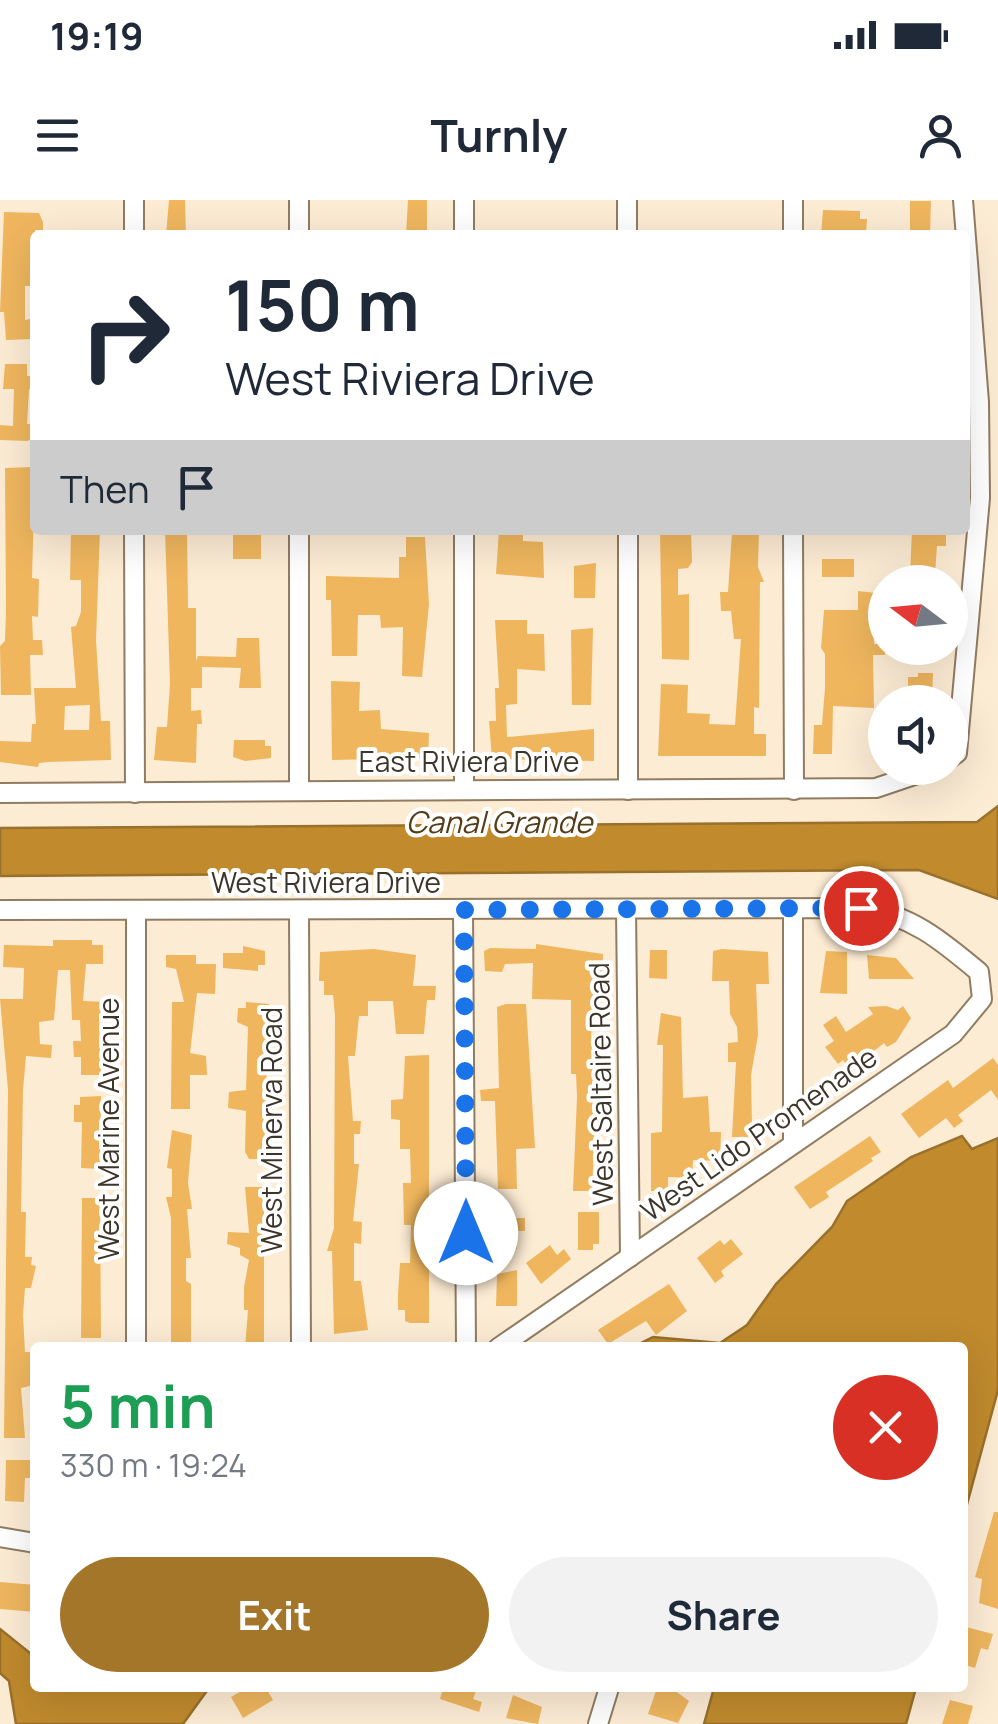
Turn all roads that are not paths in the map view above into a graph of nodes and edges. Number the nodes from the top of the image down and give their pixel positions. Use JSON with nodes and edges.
{"nodes":[{"id":1,"x":134,"y":200,"type":"edge"},
{"id":2,"x":299,"y":200,"type":"edge"},
{"id":3,"x":464,"y":200,"type":"edge"},
{"id":4,"x":627,"y":200,"type":"edge"},
{"id":5,"x":793,"y":200,"type":"edge"},
{"id":6,"x":963,"y":200,"type":"edge"},
{"id":7,"x":134,"y":230,"type":"edge"},
{"id":8,"x":299,"y":230,"type":"edge"},
{"id":9,"x":464,"y":230,"type":"edge"},
{"id":10,"x":628,"y":230,"type":"edge"},
{"id":11,"x":793,"y":230,"type":"edge"},
{"id":12,"x":965,"y":230,"type":"edge"},
{"id":13,"x":970,"y":286,"type":"edge"},
{"id":14,"x":134,"y":535,"type":"edge"},
{"id":15,"x":299,"y":535,"type":"edge"},
{"id":16,"x":464,"y":535,"type":"edge"},
{"id":17,"x":628,"y":535,"type":"edge"},
{"id":18,"x":793,"y":535,"type":"edge"},
{"id":19,"x":961,"y":685,"type":"edge"},
{"id":20,"x":885,"y":785,"type":"edge"},
{"id":21,"x":300,"y":790,"type":"junction"},
{"id":22,"x":464,"y":790,"type":"junction"},
{"id":23,"x":628,"y":790,"type":"junction"},
{"id":24,"x":794,"y":790,"type":"junction"},
{"id":25,"x":0,"y":794,"type":"edge"},
{"id":26,"x":134,"y":794,"type":"junction"},
{"id":27,"x":626,"y":909,"type":"junction"},
{"id":28,"x":793,"y":909,"type":"junction"},
{"id":29,"x":0,"y":910,"type":"edge"},
{"id":30,"x":136,"y":910,"type":"junction"},
{"id":31,"x":464,"y":910,"type":"junction"},
{"id":32,"x":299,"y":912,"type":"junction"},
{"id":33,"x":943,"y":942,"type":"joint"},
{"id":34,"x":794,"y":1144,"type":"junction"},
{"id":35,"x":630,"y":1257,"type":"junction"},
{"id":36,"x":136,"y":1342,"type":"edge"},
{"id":37,"x":300,"y":1342,"type":"edge"},
{"id":38,"x":466,"y":1342,"type":"edge"},
{"id":39,"x":507,"y":1342,"type":"edge"},
{"id":40,"x":0,"y":1537,"type":"edge"},
{"id":41,"x":30,"y":1542,"type":"edge"},
{"id":42,"x":608,"y":1692,"type":"edge"},
{"id":43,"x":598,"y":1724,"type":"edge"}],
"edges":[{"from":1,"to":7,"type":"street"},
{"from":2,"to":8,"type":"street"},
{"from":3,"to":9,"type":"street"},
{"from":4,"to":10,"type":"street"},
{"from":5,"to":11,"type":"street"},
{"from":6,"to":12,"type":"street"},
{"from":13,"to":19,"type":"street"},
{"from":14,"to":26,"type":"street"},
{"from":15,"to":21,"type":"street"},
{"from":16,"to":22,"type":"street"},
{"from":17,"to":23,"type":"street"},
{"from":18,"to":24,"type":"street"},
{"from":20,"to":24,"type":"street","name":"East Riviera Drive"},
{"from":21,"to":22,"type":"street","name":"East Riviera Drive"},
{"from":21,"to":26,"type":"street","name":"East Riviera Drive"},
{"from":22,"to":23,"type":"street","name":"East Riviera Drive"},
{"from":23,"to":24,"type":"street","name":"East Riviera Drive"},
{"from":25,"to":26,"type":"street","name":"East Riviera Drive"},
{"from":27,"to":28,"type":"street","name":"West Riviera Drive"},
{"from":27,"to":31,"type":"street","name":"West Riviera Drive"},
{"from":27,"to":35,"type":"street","name":"West Saltaire Road"},
{"from":28,"to":33,"type":"street","name":"West Riviera Drive"},
{"from":28,"to":34,"type":"street"},
{"from":29,"to":30,"type":"street","name":"West Riviera Drive"},
{"from":30,"to":32,"type":"street","name":"West Riviera Drive"},
{"from":30,"to":36,"type":"street","name":"West Marine Avenue"},
{"from":31,"to":32,"type":"street","name":"West Riviera Drive"},
{"from":31,"to":38,"type":"street"},
{"from":32,"to":37,"type":"street","name":"West Minerva Road"},
{"from":33,"to":34,"type":"street","name":"West Lido Promenade"},
{"from":34,"to":35,"type":"street","name":"West Lido Promenade"},
{"from":35,"to":39,"type":"street","name":"West Lido Promenade"},
{"from":40,"to":41,"type":"street"},
{"from":42,"to":43,"type":"street"}]}
